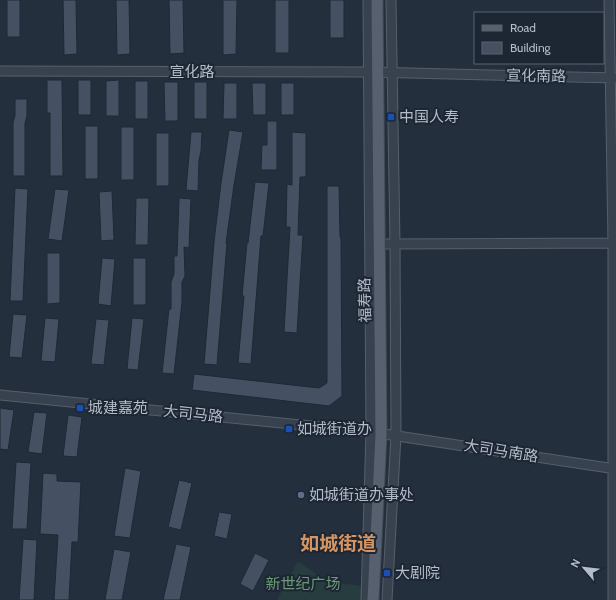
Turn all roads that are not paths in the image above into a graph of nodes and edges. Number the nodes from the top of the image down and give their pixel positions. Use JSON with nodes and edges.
{"nodes":[{"id":1,"x":368,"y":0,"type":"edge"},
{"id":2,"x":377,"y":0,"type":"edge"},
{"id":3,"x":384,"y":0,"type":"edge"},
{"id":4,"x":392,"y":0,"type":"edge"},
{"id":5,"x":609,"y":0,"type":"edge"},
{"id":6,"x":0,"y":71,"type":"edge"},
{"id":7,"x":381,"y":73,"type":"junction"},
{"id":8,"x":613,"y":78,"type":"edge"},
{"id":9,"x":613,"y":243,"type":"junction"},
{"id":10,"x":390,"y":244,"type":"junction"},
{"id":11,"x":0,"y":395,"type":"edge"},
{"id":12,"x":384,"y":434,"type":"junction"},
{"id":13,"x":614,"y":468,"type":"edge"},
{"id":14,"x":366,"y":600,"type":"edge"},
{"id":15,"x":373,"y":600,"type":"edge"},
{"id":16,"x":379,"y":600,"type":"edge"},
{"id":17,"x":386,"y":600,"type":"edge"},
{"id":18,"x":613,"y":600,"type":"edge"}],
"edges":[{"from":1,"to":7,"type":"street"},
{"from":2,"to":7,"type":"main road","name":"福寿路"},
{"from":3,"to":7,"type":"main road","name":"福寿路"},
{"from":4,"to":7,"type":"street"},
{"from":5,"to":8,"type":"street"},
{"from":6,"to":7,"type":"street","name":"宣化路"},
{"from":7,"to":8,"type":"street","name":"宣化南路"},
{"from":7,"to":10,"type":"main road","name":"福寿路"},
{"from":7,"to":12,"type":"main road","name":"福寿路"},
{"from":8,"to":9,"type":"street"},
{"from":9,"to":10,"type":"street"},
{"from":9,"to":13,"type":"street"},
{"from":10,"to":12,"type":"main road","name":"福寿路"},
{"from":11,"to":12,"type":"street","name":"大司马路"},
{"from":12,"to":13,"type":"street","name":"大司马南路"},
{"from":12,"to":14,"type":"street"},
{"from":12,"to":15,"type":"main road","name":"福寿路"},
{"from":12,"to":16,"type":"main road","name":"福寿路"},
{"from":12,"to":17,"type":"street"},
{"from":13,"to":18,"type":"street"}]}
